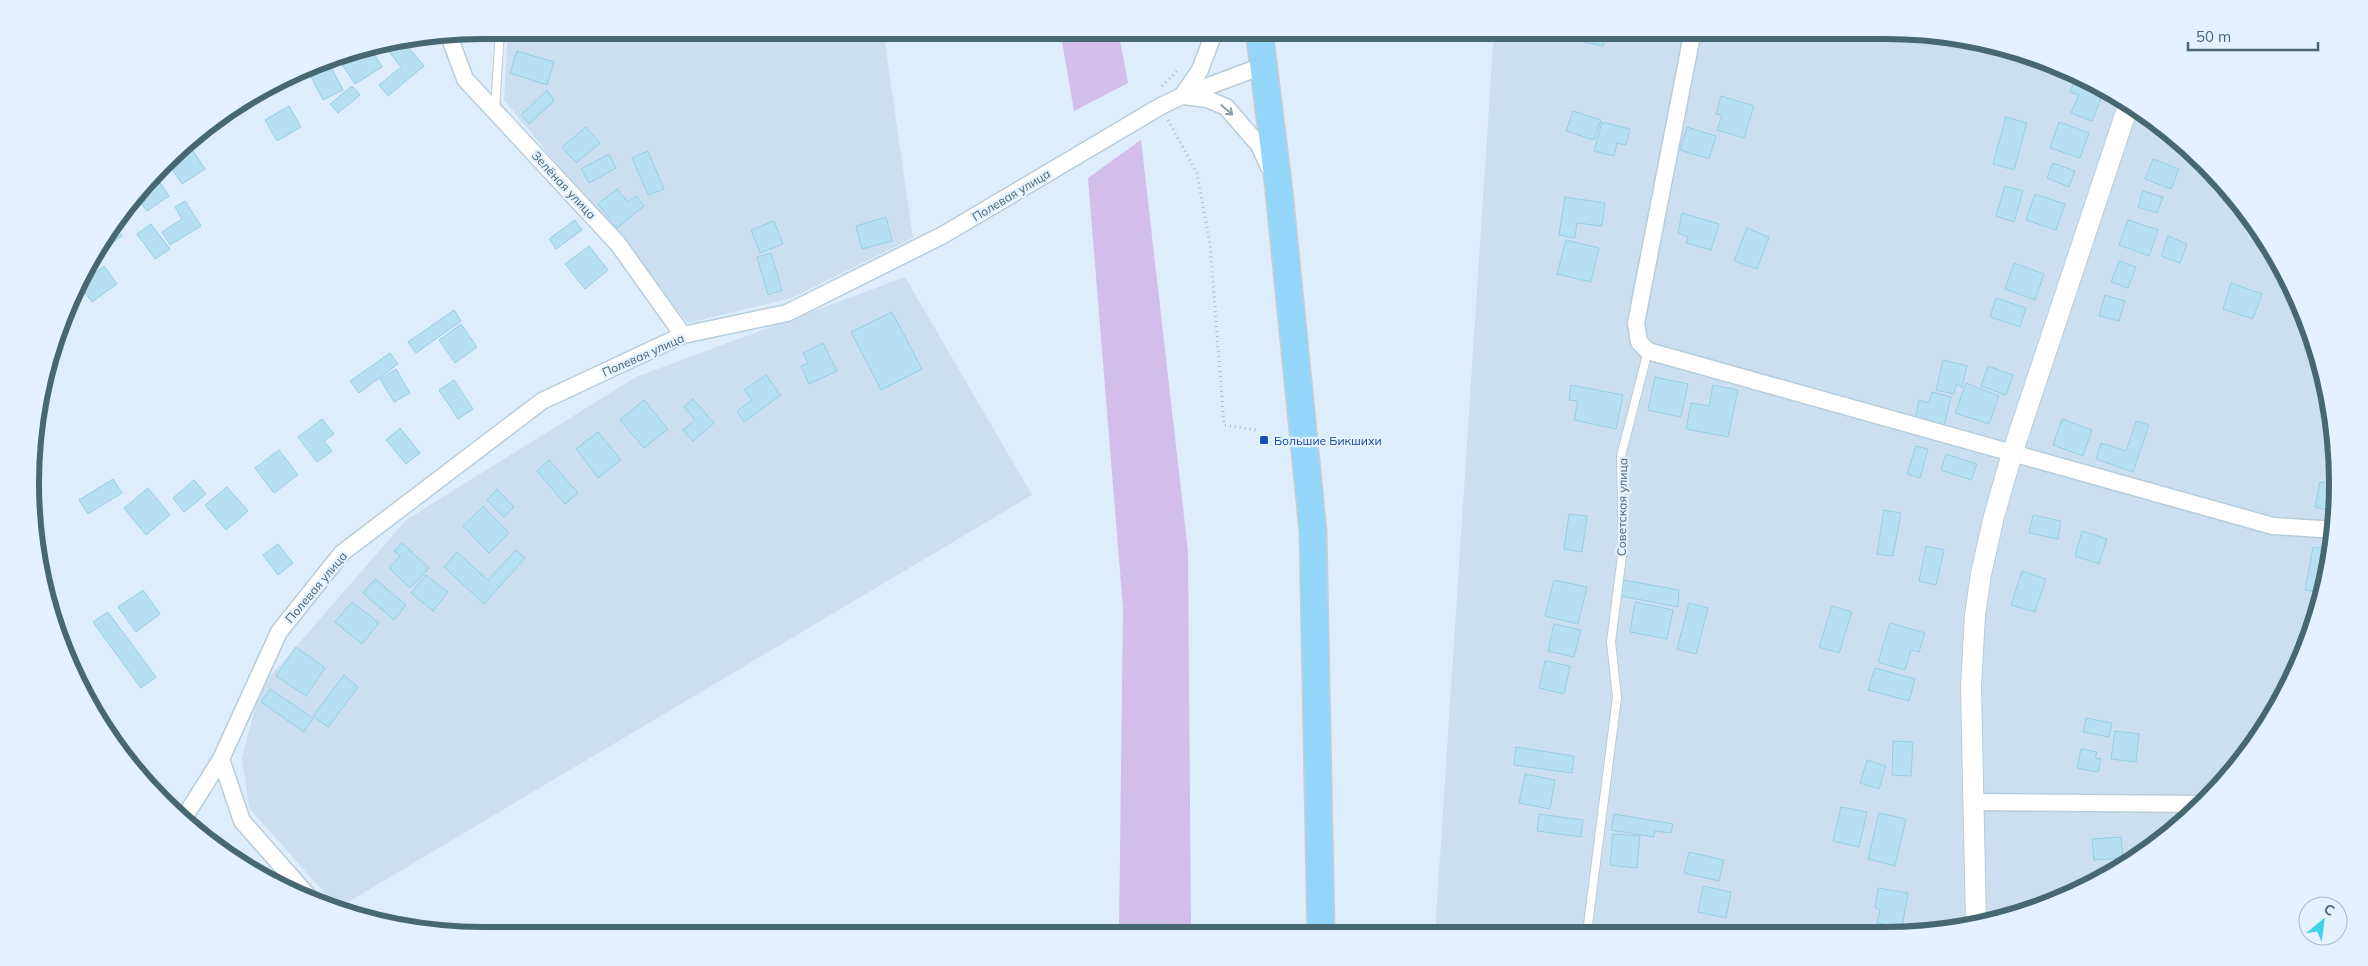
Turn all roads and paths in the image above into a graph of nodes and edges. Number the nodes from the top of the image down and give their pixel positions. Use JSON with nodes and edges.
{"nodes":[{"id":1,"x":499,"y":39,"type":"edge"},
{"id":2,"x":1212,"y":39,"type":"edge"},
{"id":3,"x":1261,"y":39,"type":"edge"},
{"id":4,"x":1691,"y":39,"type":"edge"},
{"id":5,"x":451,"y":40,"type":"edge"},
{"id":6,"x":1265,"y":65,"type":"junction"},
{"id":7,"x":1182,"y":96,"type":"junction"},
{"id":8,"x":1161,"y":106,"type":"junction"},
{"id":9,"x":495,"y":110,"type":"junction"},
{"id":10,"x":2127,"y":110,"type":"edge"},
{"id":11,"x":1278,"y":191,"type":"junction"},
{"id":12,"x":683,"y":335,"type":"junction"},
{"id":13,"x":1648,"y":351,"type":"junction"},
{"id":14,"x":1256,"y":430,"type":"dead end"},
{"id":15,"x":2012,"y":454,"type":"junction"},
{"id":16,"x":2326,"y":529,"type":"edge"},
{"id":17,"x":221,"y":758,"type":"junction"},
{"id":18,"x":1973,"y":802,"type":"junction"},
{"id":19,"x":2192,"y":804,"type":"edge"},
{"id":20,"x":187,"y":814,"type":"edge"},
{"id":21,"x":300,"y":887,"type":"edge"},
{"id":22,"x":1976,"y":918,"type":"edge"},
{"id":23,"x":1321,"y":927,"type":"edge"},
{"id":24,"x":1588,"y":927,"type":"edge"}],
"edges":[{"from":1,"to":9,"type":"lane"},
{"from":2,"to":7,"type":"street"},
{"from":3,"to":6,"type":"highway"},
{"from":4,"to":13,"type":"street"},
{"from":5,"to":9,"type":"street","name":"Зелёная улица"},
{"from":6,"to":7,"type":"street","name":"Полевая улица"},
{"from":6,"to":11,"type":"highway"},
{"from":7,"to":8,"type":"street","name":"Полевая улица"},
{"from":7,"to":11,"type":"street","one_way":true},
{"from":8,"to":12,"type":"street","name":"Полевая улица"},
{"from":8,"to":14,"type":"path"},
{"from":9,"to":12,"type":"street","name":"Зелёная улица"},
{"from":10,"to":15,"type":"street"},
{"from":11,"to":23,"type":"highway"},
{"from":12,"to":17,"type":"street","name":"Полевая улица"},
{"from":13,"to":15,"type":"street"},
{"from":13,"to":24,"type":"lane","name":"Советская улица"},
{"from":15,"to":16,"type":"street"},
{"from":15,"to":18,"type":"street"},
{"from":17,"to":20,"type":"street","name":"Полевая улица"},
{"from":17,"to":21,"type":"street"},
{"from":18,"to":19,"type":"street"},
{"from":18,"to":22,"type":"street"}]}
